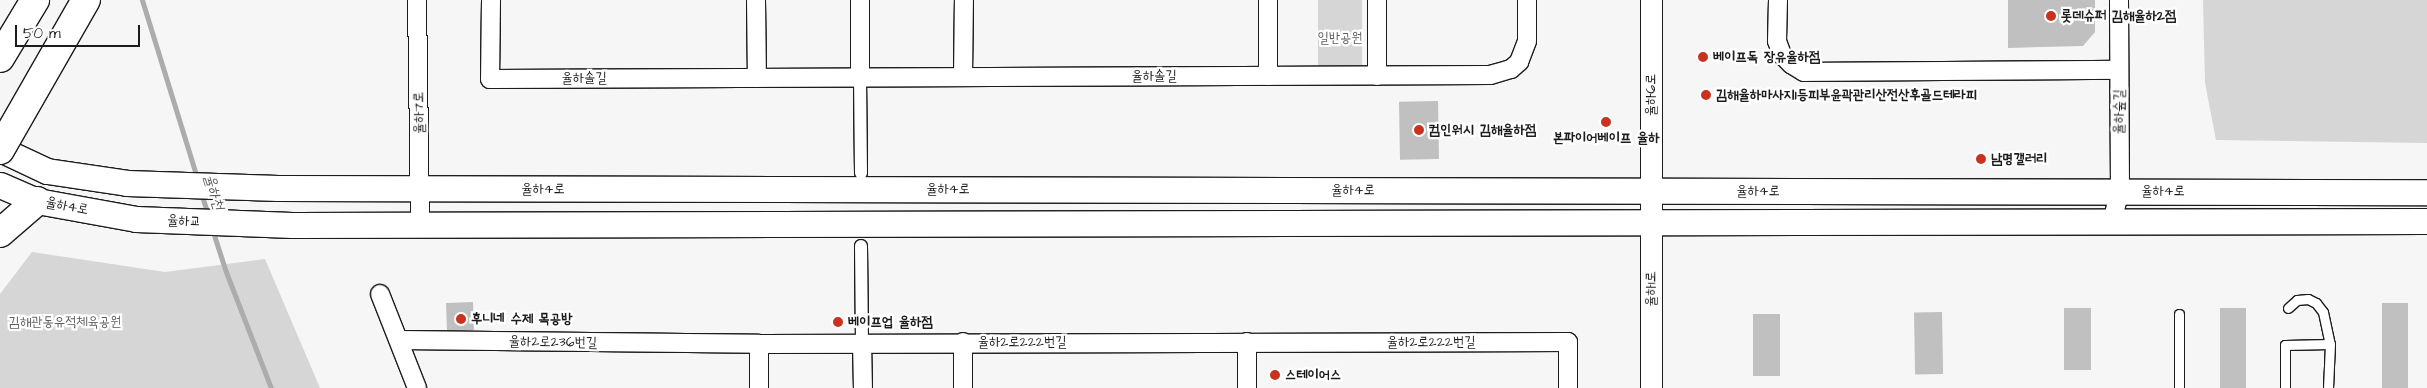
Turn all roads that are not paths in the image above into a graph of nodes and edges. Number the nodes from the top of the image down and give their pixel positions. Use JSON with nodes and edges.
{"nodes":[{"id":1,"x":35,"y":0,"type":"edge"},
{"id":2,"x":86,"y":0,"type":"edge"},
{"id":3,"x":417,"y":0,"type":"edge"},
{"id":4,"x":491,"y":0,"type":"edge"},
{"id":5,"x":756,"y":0,"type":"edge"},
{"id":6,"x":860,"y":0,"type":"edge"},
{"id":7,"x":964,"y":0,"type":"edge"},
{"id":8,"x":1268,"y":0,"type":"edge"},
{"id":9,"x":1377,"y":0,"type":"edge"},
{"id":10,"x":1527,"y":0,"type":"edge"},
{"id":11,"x":1651,"y":0,"type":"edge"},
{"id":12,"x":1778,"y":0,"type":"edge"},
{"id":13,"x":2119,"y":0,"type":"edge"},
{"id":14,"x":0,"y":58,"type":"edge"},
{"id":15,"x":2119,"y":70,"type":"junction"},
{"id":16,"x":1268,"y":76,"type":"junction"},
{"id":17,"x":1377,"y":76,"type":"junction"},
{"id":18,"x":860,"y":77,"type":"junction"},
{"id":19,"x":963,"y":77,"type":"junction"},
{"id":20,"x":757,"y":78,"type":"junction"},
{"id":21,"x":0,"y":149,"type":"edge"},
{"id":22,"x":861,"y":173,"type":"dead end"},
{"id":23,"x":0,"y":185,"type":"edge"},
{"id":24,"x":420,"y":189,"type":"junction"},
{"id":25,"x":1651,"y":191,"type":"junction"},
{"id":26,"x":2120,"y":191,"type":"junction"},
{"id":27,"x":2427,"y":192,"type":"edge"},
{"id":28,"x":36,"y":201,"type":"junction"},
{"id":29,"x":136,"y":219,"type":"joint"},
{"id":30,"x":2427,"y":221,"type":"edge"},
{"id":31,"x":2112,"y":222,"type":"junction"},
{"id":32,"x":1651,"y":223,"type":"junction"},
{"id":33,"x":420,"y":225,"type":"junction"},
{"id":34,"x":0,"y":234,"type":"edge"},
{"id":35,"x":861,"y":246,"type":"dead end"},
{"id":36,"x":380,"y":294,"type":"dead end"},
{"id":37,"x":2288,"y":308,"type":"dead end"},
{"id":38,"x":2179,"y":314,"type":"dead end"},
{"id":39,"x":399,"y":340,"type":"junction"},
{"id":40,"x":862,"y":342,"type":"junction"},
{"id":41,"x":963,"y":342,"type":"junction"},
{"id":42,"x":1247,"y":342,"type":"junction"},
{"id":43,"x":758,"y":344,"type":"junction"},
{"id":44,"x":2330,"y":344,"type":"junction"},
{"id":45,"x":417,"y":388,"type":"edge"},
{"id":46,"x":759,"y":388,"type":"edge"},
{"id":47,"x":862,"y":388,"type":"edge"},
{"id":48,"x":963,"y":388,"type":"edge"},
{"id":49,"x":1247,"y":388,"type":"edge"},
{"id":50,"x":1568,"y":388,"type":"edge"},
{"id":51,"x":1651,"y":388,"type":"edge"},
{"id":52,"x":2179,"y":388,"type":"edge"},
{"id":53,"x":2285,"y":388,"type":"edge"},
{"id":54,"x":2328,"y":388,"type":"edge"}],
"edges":[{"from":1,"to":14,"type":"highway"},
{"from":2,"to":21,"type":"highway","bridge":true},
{"from":3,"to":24,"type":"street","name":"율하7로"},
{"from":4,"to":20,"type":"street","name":"율하솔길"},
{"from":5,"to":20,"type":"street"},
{"from":6,"to":18,"type":"street"},
{"from":7,"to":19,"type":"street"},
{"from":8,"to":16,"type":"street"},
{"from":9,"to":17,"type":"street"},
{"from":10,"to":17,"type":"street","name":"율하솔길"},
{"from":11,"to":25,"type":"street","name":"율하6로"},
{"from":12,"to":15,"type":"street"},
{"from":13,"to":15,"type":"street","name":"율하숲길"},
{"from":15,"to":26,"type":"street","name":"율하숲길"},
{"from":16,"to":17,"type":"street","name":"율하솔길"},
{"from":16,"to":19,"type":"street","name":"율하솔길"},
{"from":18,"to":19,"type":"street","name":"율하솔길"},
{"from":18,"to":20,"type":"street","name":"율하솔길"},
{"from":18,"to":22,"type":"street"},
{"from":21,"to":24,"type":"main road","name":"율하4로"},
{"from":23,"to":28,"type":"main road","name":"율하4로"},
{"from":24,"to":25,"type":"main road","name":"율하4로"},
{"from":24,"to":33,"type":"street","name":"율하7로"},
{"from":25,"to":26,"type":"main road","name":"율하4로"},
{"from":25,"to":32,"type":"street","name":"율하1로"},
{"from":26,"to":27,"type":"main road","name":"율하4로"},
{"from":26,"to":31,"type":"street","name":"율하숲길"},
{"from":28,"to":29,"type":"main road","name":"율하4로"},
{"from":28,"to":34,"type":"highway"},
{"from":29,"to":33,"type":"main road","name":"율하교"},
{"from":30,"to":31,"type":"main road"},
{"from":31,"to":32,"type":"main road"},
{"from":32,"to":33,"type":"main road"},
{"from":32,"to":51,"type":"street","name":"율하1로"},
{"from":35,"to":40,"type":"street"},
{"from":36,"to":39,"type":"street"},
{"from":37,"to":44,"type":"lane"},
{"from":38,"to":52,"type":"lane"},
{"from":39,"to":43,"type":"street","name":"율하2로236번길"},
{"from":39,"to":45,"type":"street"},
{"from":40,"to":41,"type":"street","name":"율하2로236번길"},
{"from":40,"to":43,"type":"street","name":"율하2로236번길"},
{"from":40,"to":47,"type":"street"},
{"from":41,"to":42,"type":"street","name":"율하2로222번길"},
{"from":41,"to":48,"type":"street","name":"율하2로222번길"},
{"from":42,"to":49,"type":"street"},
{"from":42,"to":50,"type":"street","name":"율하2로222번길"},
{"from":43,"to":46,"type":"street"},
{"from":44,"to":53,"type":"lane"},
{"from":44,"to":54,"type":"lane"}]}
